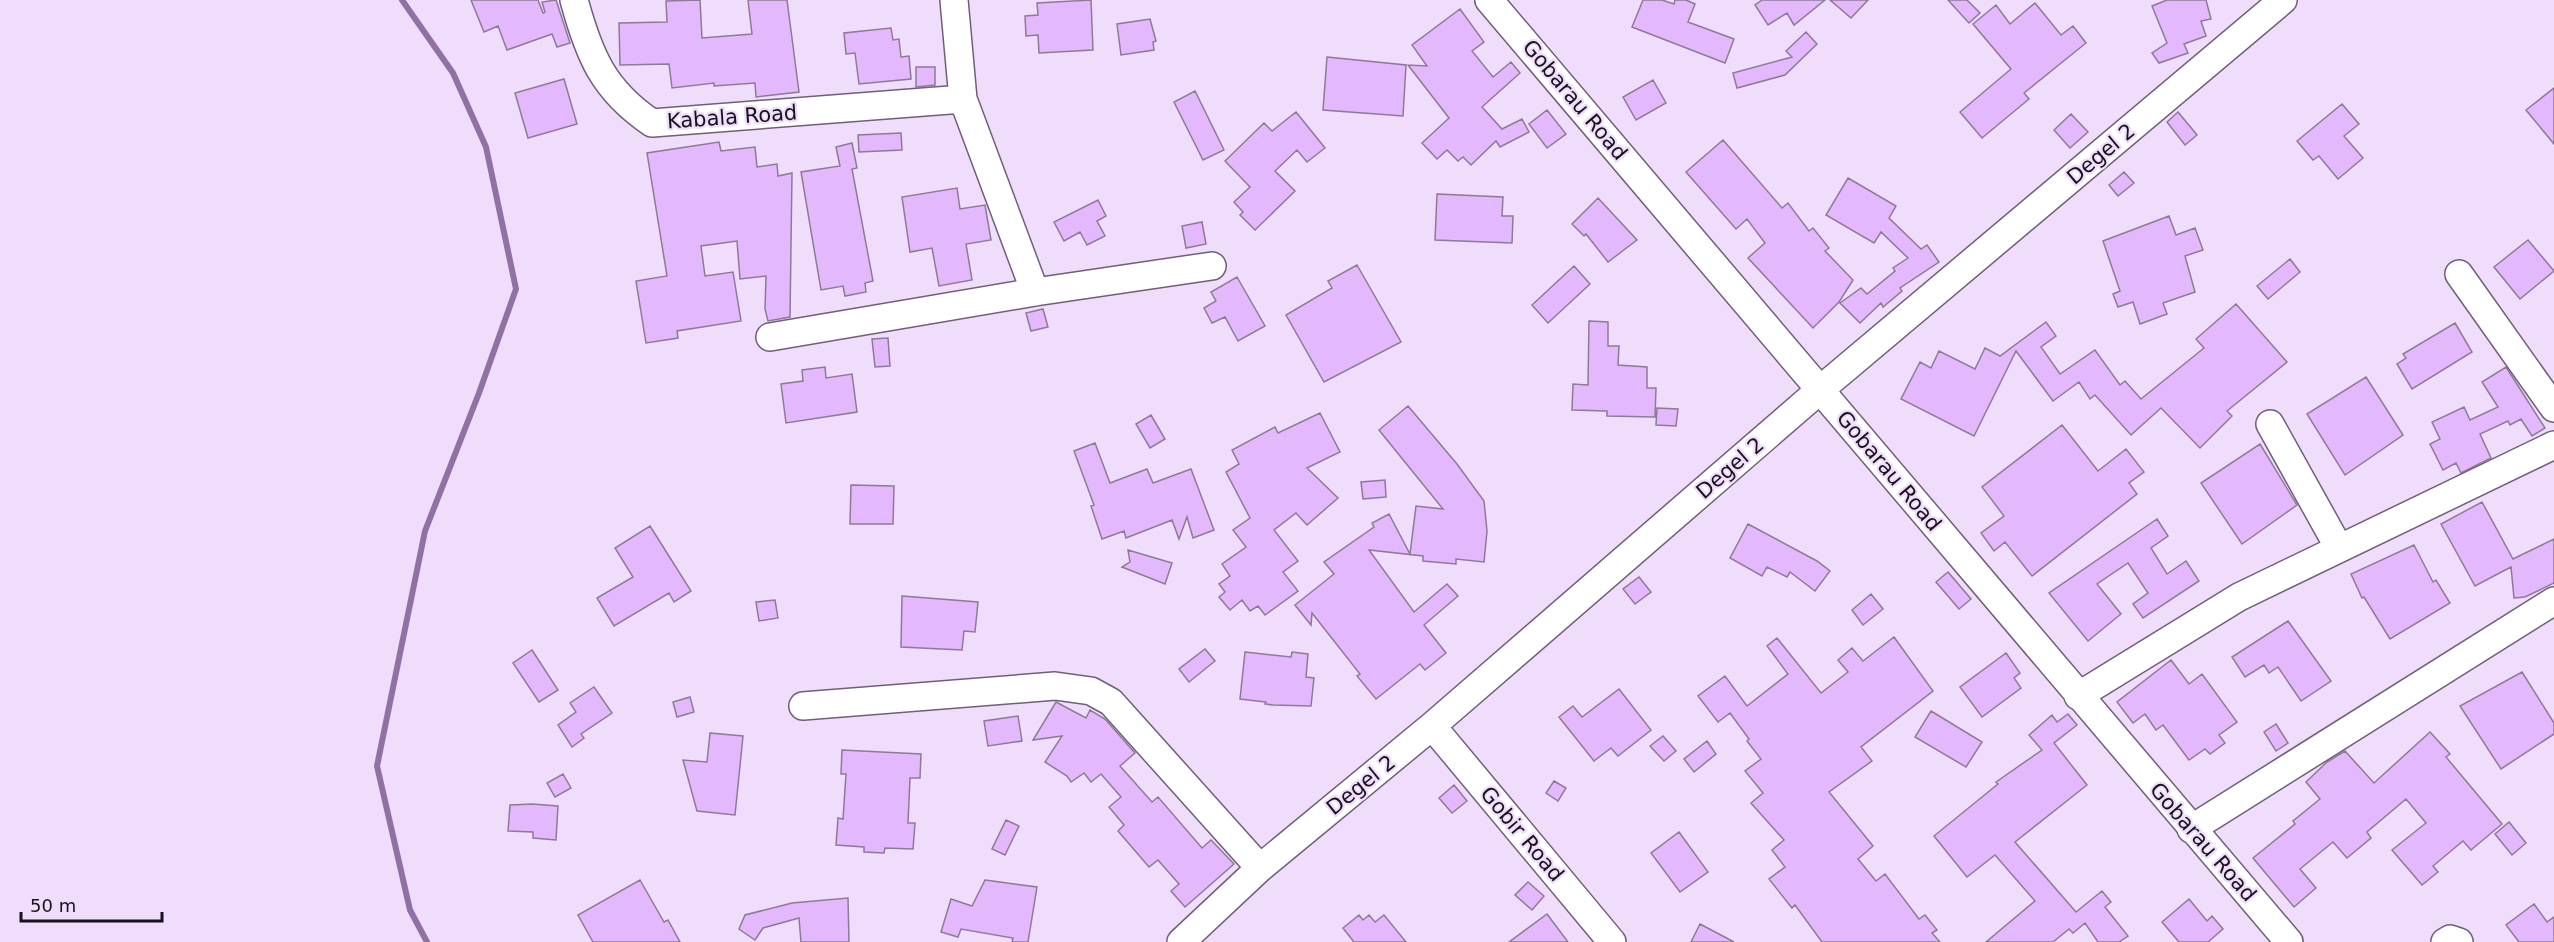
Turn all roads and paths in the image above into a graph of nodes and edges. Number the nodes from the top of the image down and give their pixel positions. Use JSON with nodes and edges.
{"nodes":[{"id":1,"x":574,"y":0,"type":"edge"},
{"id":2,"x":954,"y":0,"type":"edge"},
{"id":3,"x":1489,"y":0,"type":"edge"},
{"id":4,"x":2283,"y":0,"type":"edge"},
{"id":5,"x":963,"y":99,"type":"junction"},
{"id":6,"x":1212,"y":266,"type":"dead end"},
{"id":7,"x":2459,"y":274,"type":"dead end"},
{"id":8,"x":1035,"y":291,"type":"junction"},
{"id":9,"x":770,"y":337,"type":"dead end"},
{"id":10,"x":1821,"y":389,"type":"junction"},
{"id":11,"x":2554,"y":408,"type":"edge"},
{"id":12,"x":2270,"y":424,"type":"dead end"},
{"id":13,"x":2554,"y":444,"type":"edge"},
{"id":14,"x":2339,"y":548,"type":"junction"},
{"id":15,"x":2554,"y":601,"type":"edge"},
{"id":16,"x":2078,"y":696,"type":"junction"},
{"id":17,"x":802,"y":706,"type":"dead end"},
{"id":18,"x":1432,"y":726,"type":"junction"},
{"id":19,"x":2191,"y":829,"type":"junction"},
{"id":20,"x":1260,"y":868,"type":"junction"},
{"id":21,"x":1181,"y":942,"type":"edge"},
{"id":22,"x":1612,"y":942,"type":"edge"},
{"id":23,"x":2289,"y":942,"type":"edge"},
{"id":24,"x":2445,"y":942,"type":"edge"},
{"id":25,"x":2459,"y":942,"type":"edge"}],
"edges":[{"from":1,"to":5,"type":"street","name":"Kabala Road"},
{"from":2,"to":5,"type":"street"},
{"from":3,"to":10,"type":"street","name":"Gobarau Road"},
{"from":4,"to":10,"type":"street","name":"Degel 2"},
{"from":5,"to":8,"type":"street"},
{"from":6,"to":8,"type":"street"},
{"from":7,"to":11,"type":"street"},
{"from":8,"to":9,"type":"street"},
{"from":10,"to":16,"type":"street","name":"Gobarau Road"},
{"from":10,"to":18,"type":"street","name":"Degel 2"},
{"from":12,"to":14,"type":"street"},
{"from":13,"to":14,"type":"street"},
{"from":14,"to":16,"type":"street"},
{"from":15,"to":19,"type":"street"},
{"from":16,"to":19,"type":"street","name":"Gobarau Road"},
{"from":17,"to":20,"type":"street"},
{"from":18,"to":20,"type":"street","name":"Degel 2"},
{"from":18,"to":22,"type":"street","name":"Gobir Road"},
{"from":19,"to":23,"type":"street","name":"Gobarau Road"},
{"from":20,"to":21,"type":"street","name":"Degel 2"},
{"from":24,"to":25,"type":"street"}]}
